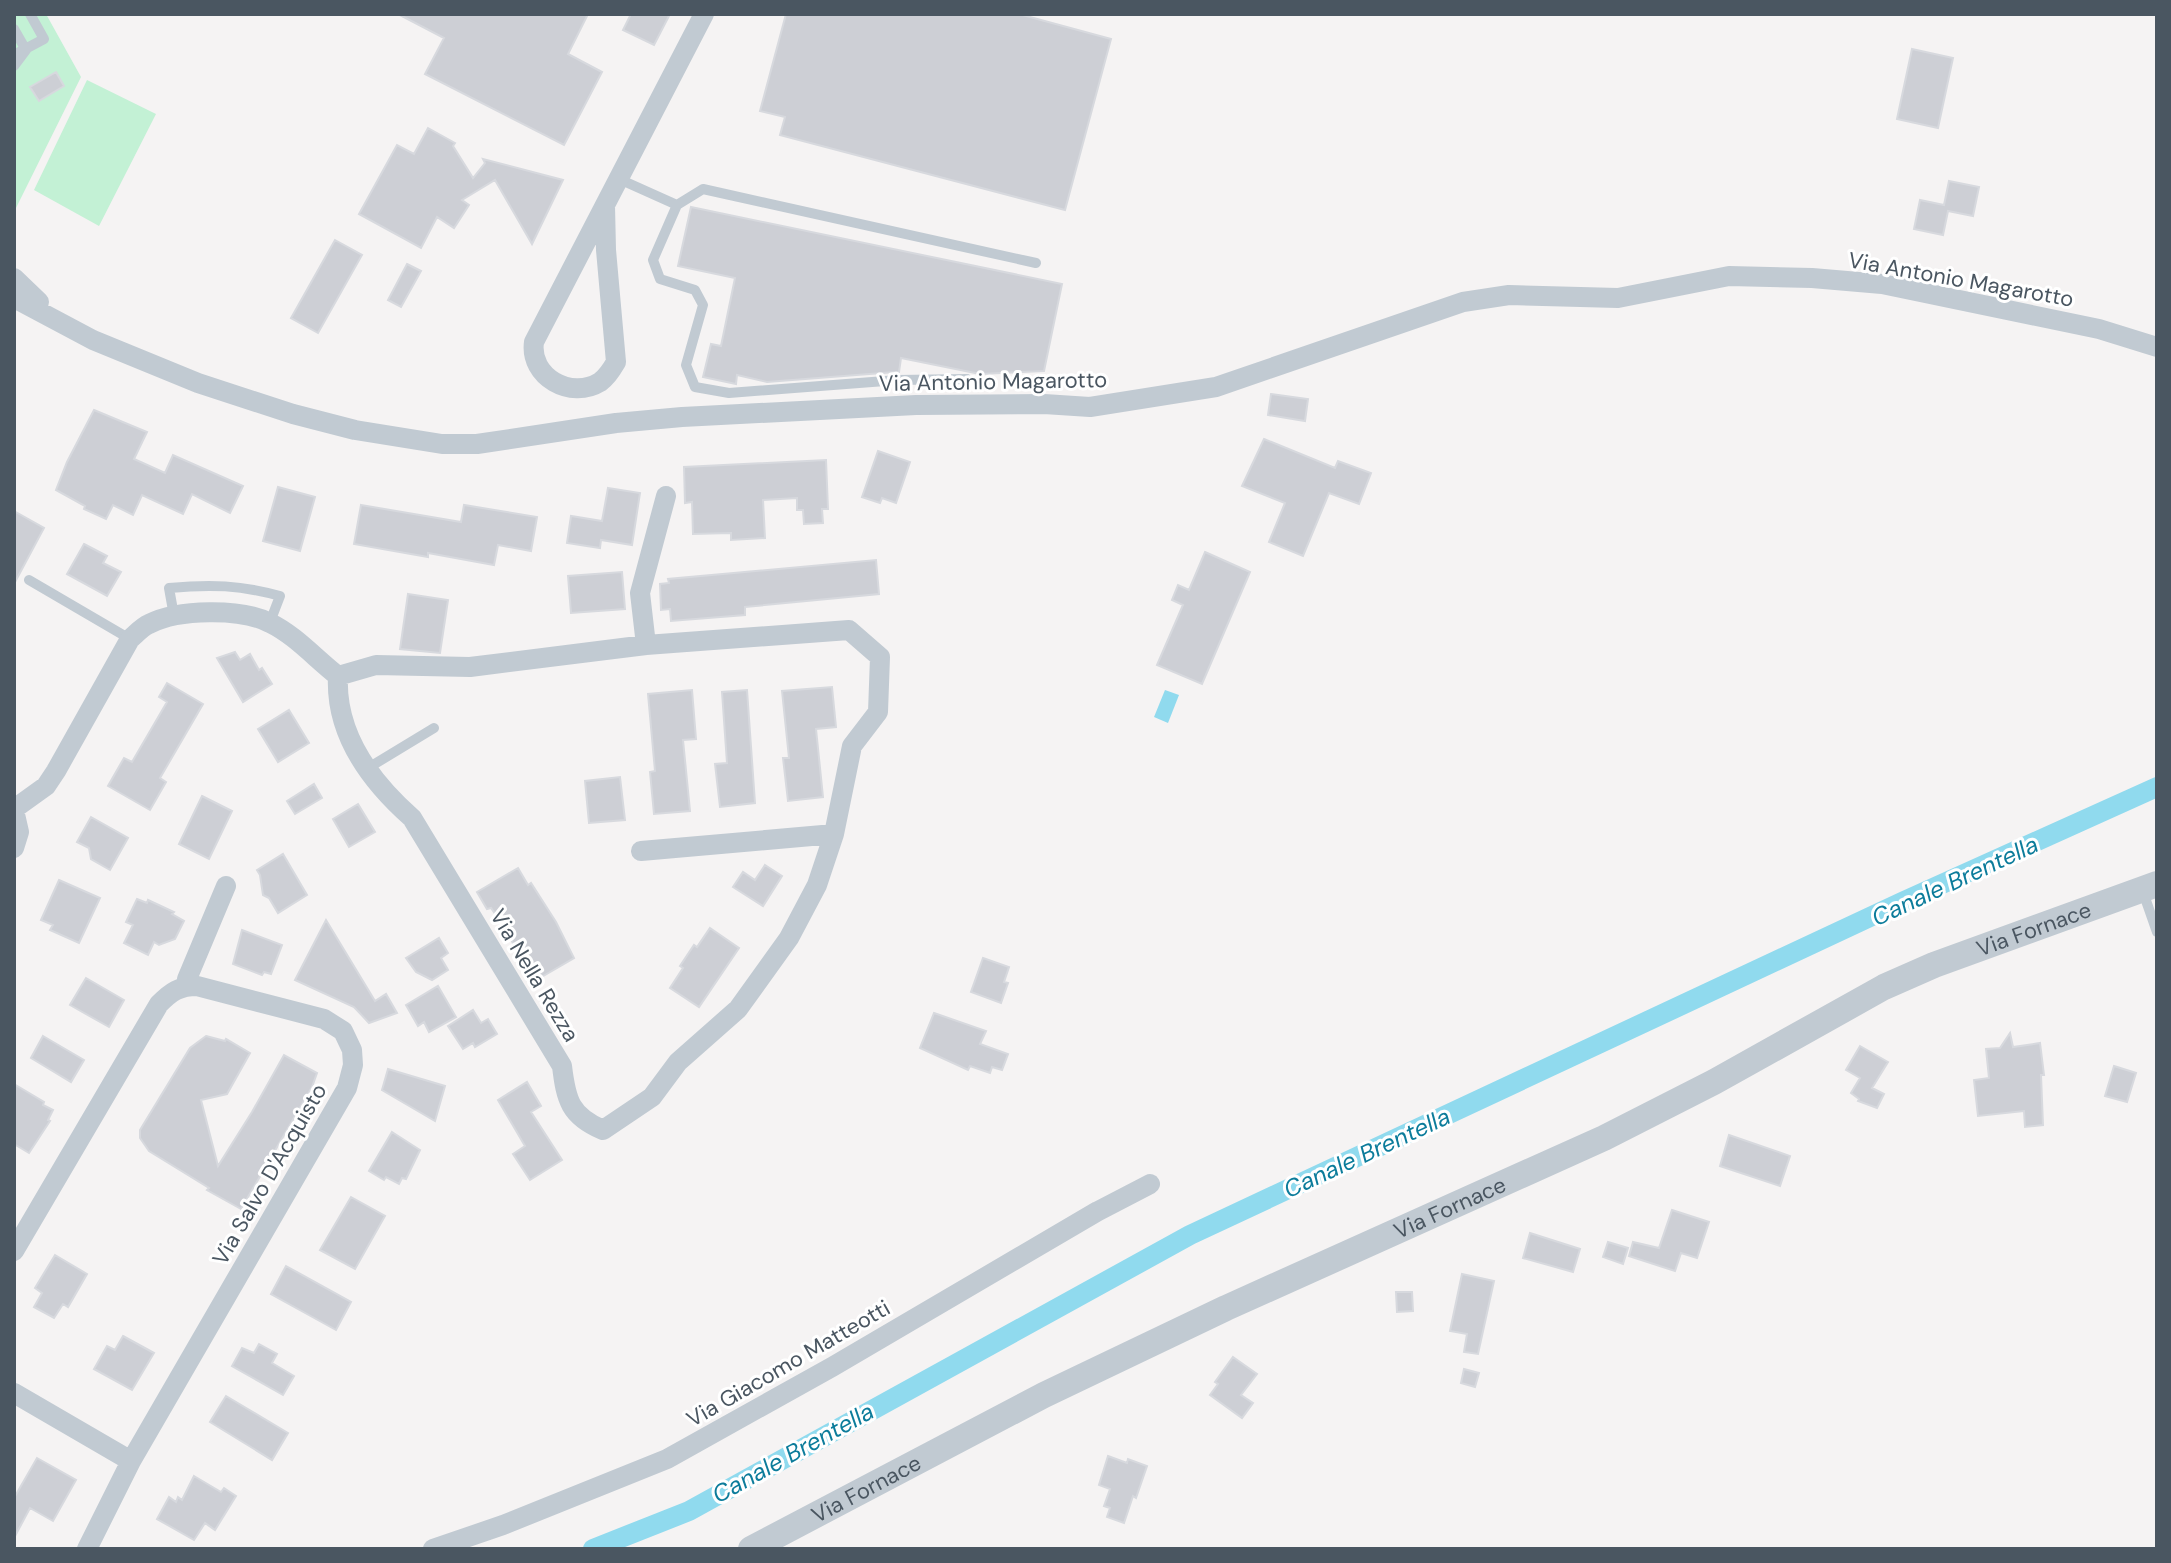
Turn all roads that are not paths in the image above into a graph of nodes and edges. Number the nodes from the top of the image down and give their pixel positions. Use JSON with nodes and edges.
{"nodes":[{"id":1,"x":30,"y":14,"type":"edge"},
{"id":2,"x":704,"y":14,"type":"edge"},
{"id":3,"x":14,"y":29,"type":"edge"},
{"id":4,"x":14,"y":55,"type":"edge"},
{"id":5,"x":14,"y":66,"type":"edge"},
{"id":6,"x":619,"y":179,"type":"junction"},
{"id":7,"x":677,"y":205,"type":"junction"},
{"id":8,"x":605,"y":206,"type":"junction"},
{"id":9,"x":1036,"y":263,"type":"dead end"},
{"id":10,"x":14,"y":278,"type":"edge"},
{"id":11,"x":14,"y":298,"type":"edge"},
{"id":12,"x":66,"y":325,"type":"junction"},
{"id":13,"x":2157,"y":347,"type":"edge"},
{"id":14,"x":967,"y":379,"type":"dead end"},
{"id":15,"x":666,"y":496,"type":"dead end"},
{"id":16,"x":29,"y":580,"type":"dead end"},
{"id":17,"x":174,"y":616,"type":"junction"},
{"id":18,"x":270,"y":622,"type":"junction"},
{"id":19,"x":130,"y":639,"type":"junction"},
{"id":20,"x":646,"y":645,"type":"junction"},
{"id":21,"x":338,"y":676,"type":"junction"},
{"id":22,"x":434,"y":728,"type":"dead end"},
{"id":23,"x":368,"y":768,"type":"junction"},
{"id":24,"x":14,"y":810,"type":"edge"},
{"id":25,"x":834,"y":834,"type":"junction"},
{"id":26,"x":14,"y":848,"type":"edge"},
{"id":27,"x":641,"y":851,"type":"dead end"},
{"id":28,"x":226,"y":886,"type":"dead end"},
{"id":29,"x":2150,"y":887,"type":"edge"},
{"id":30,"x":2157,"y":932,"type":"edge"},
{"id":31,"x":188,"y":986,"type":"junction"},
{"id":32,"x":1150,"y":1184,"type":"dead end"},
{"id":33,"x":14,"y":1251,"type":"edge"},
{"id":34,"x":14,"y":1393,"type":"edge"},
{"id":35,"x":131,"y":1461,"type":"junction"},
{"id":36,"x":87,"y":1549,"type":"edge"},
{"id":37,"x":433,"y":1549,"type":"edge"},
{"id":38,"x":751,"y":1549,"type":"edge"}],
"edges":[{"from":1,"to":4,"type":"lane"},
{"from":2,"to":6,"type":"street"},
{"from":3,"to":5,"type":"lane"},
{"from":6,"to":7,"type":"lane"},
{"from":6,"to":8,"type":"street"},
{"from":7,"to":9,"type":"lane"},
{"from":7,"to":14,"type":"lane"},
{"from":8,"to":8,"type":"street"},
{"from":10,"to":12,"type":"street","name":"Via Antonio Magarotto"},
{"from":11,"to":12,"type":"street","name":"Via Antonio Magarotto"},
{"from":12,"to":13,"type":"street","name":"Via Antonio Magarotto"},
{"from":15,"to":20,"type":"street"},
{"from":16,"to":19,"type":"lane"},
{"from":17,"to":18,"type":"street"},
{"from":17,"to":18,"type":"lane"},
{"from":17,"to":19,"type":"street"},
{"from":18,"to":21,"type":"street"},
{"from":19,"to":24,"type":"street"},
{"from":20,"to":21,"type":"street","name":"Via Nella Rezza"},
{"from":20,"to":25,"type":"street","name":"Via Nella Rezza"},
{"from":21,"to":23,"type":"street","name":"Via Nella Rezza"},
{"from":22,"to":23,"type":"lane"},
{"from":23,"to":25,"type":"street","name":"Via Nella Rezza"},
{"from":24,"to":26,"type":"street"},
{"from":25,"to":27,"type":"street"},
{"from":28,"to":31,"type":"street"},
{"from":29,"to":30,"type":"lane"},
{"from":29,"to":38,"type":"street","name":"Via Fornace"},
{"from":31,"to":33,"type":"street"},
{"from":31,"to":35,"type":"street","name":"Via Salvo D'Acquisto"},
{"from":32,"to":37,"type":"street","name":"Via Giacomo Matteotti"},
{"from":34,"to":35,"type":"street"},
{"from":35,"to":36,"type":"street","name":"Via Salvo D'Acquisto"}]}
